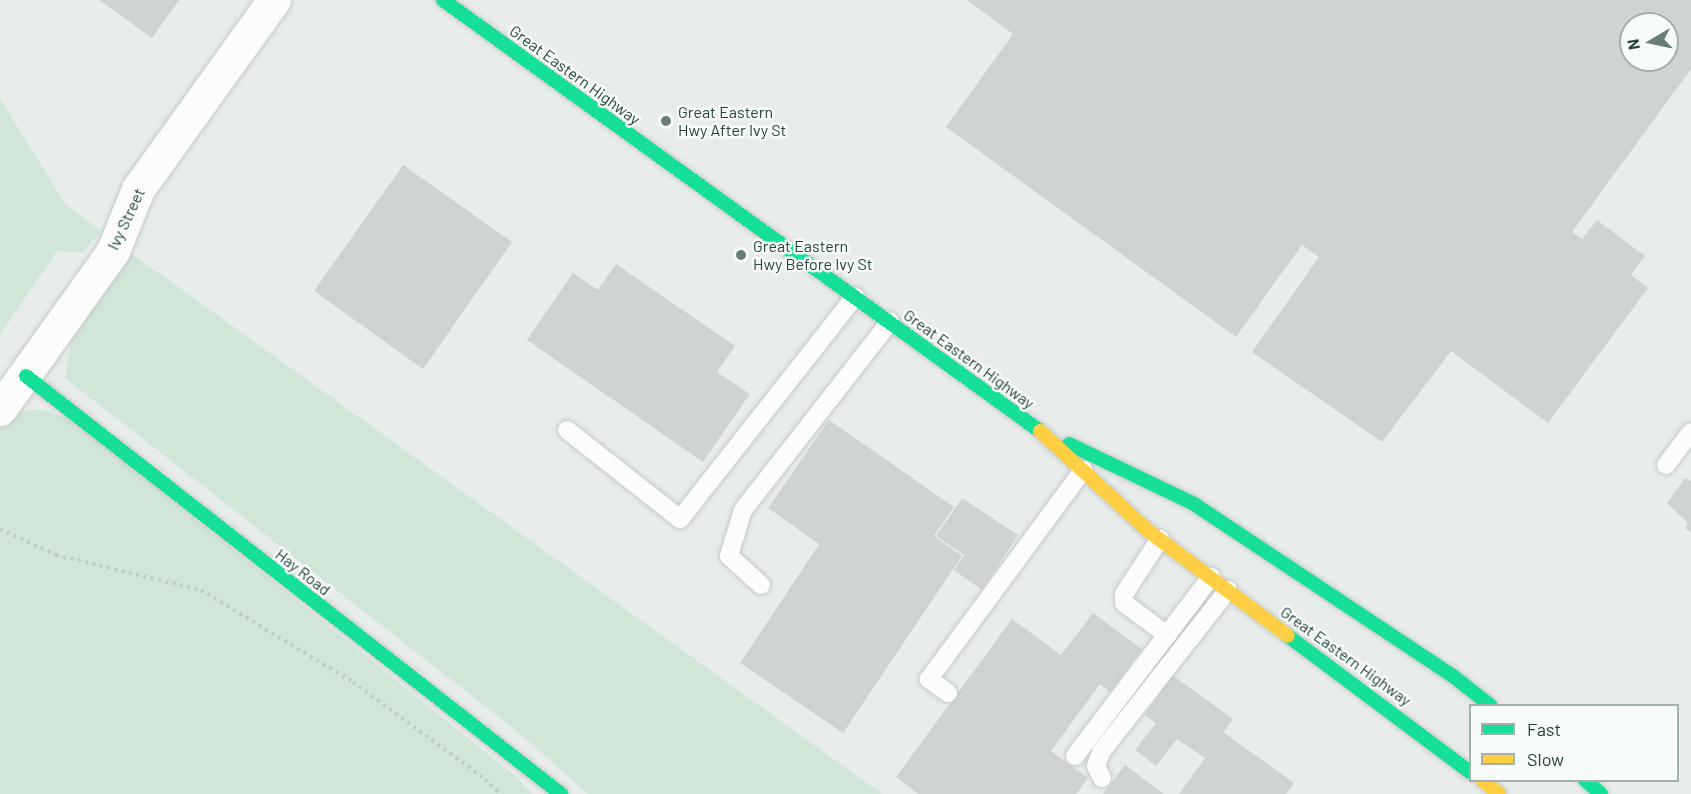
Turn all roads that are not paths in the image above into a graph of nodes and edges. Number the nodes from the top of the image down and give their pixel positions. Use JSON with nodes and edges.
{"nodes":[{"id":1,"x":274,"y":0,"type":"edge"},
{"id":2,"x":443,"y":0,"type":"edge"},
{"id":3,"x":855,"y":297,"type":"junction"},
{"id":4,"x":890,"y":322,"type":"junction"},
{"id":5,"x":26,"y":375,"type":"junction"},
{"id":6,"x":0,"y":409,"type":"edge"},
{"id":7,"x":1038,"y":429,"type":"junction"},
{"id":8,"x":567,"y":430,"type":"dead end"},
{"id":9,"x":1691,"y":432,"type":"edge"},
{"id":10,"x":1666,"y":465,"type":"dead end"},
{"id":11,"x":1083,"y":470,"type":"junction"},
{"id":12,"x":1160,"y":539,"type":"junction"},
{"id":13,"x":1210,"y":577,"type":"junction"},
{"id":14,"x":761,"y":585,"type":"dead end"},
{"id":15,"x":1228,"y":590,"type":"junction"},
{"id":16,"x":1167,"y":635,"type":"junction"},
{"id":17,"x":948,"y":693,"type":"dead end"},
{"id":18,"x":1490,"y":704,"type":"edge"},
{"id":19,"x":1075,"y":756,"type":"dead end"},
{"id":20,"x":1469,"y":771,"type":"edge"},
{"id":21,"x":1102,"y":778,"type":"dead end"},
{"id":22,"x":1484,"y":782,"type":"edge"},
{"id":23,"x":1587,"y":782,"type":"edge"},
{"id":24,"x":561,"y":794,"type":"edge"},
{"id":25,"x":1499,"y":794,"type":"edge"},
{"id":26,"x":1601,"y":794,"type":"edge"}],
"edges":[{"from":1,"to":5,"type":"street","name":"Ivy Street"},
{"from":2,"to":3,"type":"main road","name":"Great Eastern Highway"},
{"from":3,"to":4,"type":"main road","name":"Great Eastern Highway"},
{"from":3,"to":8,"type":"lane"},
{"from":4,"to":7,"type":"main road","name":"Great Eastern Highway"},
{"from":4,"to":14,"type":"lane"},
{"from":5,"to":6,"type":"street","name":"Ivy Street"},
{"from":5,"to":24,"type":"main road","name":"Hay Road"},
{"from":7,"to":11,"type":"main road","name":"Great Eastern Highway"},
{"from":7,"to":18,"type":"main road","name":"Great Eastern Highway"},
{"from":9,"to":10,"type":"lane"},
{"from":11,"to":12,"type":"main road","name":"Great Eastern Highway"},
{"from":11,"to":17,"type":"lane"},
{"from":12,"to":13,"type":"main road","name":"Great Eastern Highway"},
{"from":12,"to":16,"type":"lane"},
{"from":13,"to":15,"type":"main road","name":"Great Eastern Highway"},
{"from":13,"to":16,"type":"lane"},
{"from":15,"to":20,"type":"main road","name":"Great Eastern Highway"},
{"from":15,"to":21,"type":"lane"},
{"from":16,"to":19,"type":"lane"},
{"from":22,"to":25,"type":"main road"},
{"from":23,"to":26,"type":"main road"}]}
